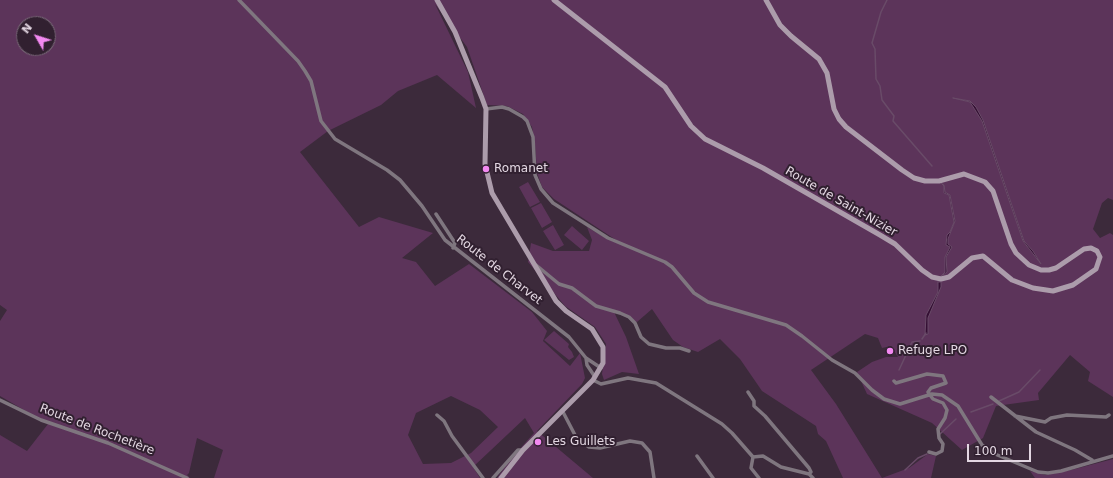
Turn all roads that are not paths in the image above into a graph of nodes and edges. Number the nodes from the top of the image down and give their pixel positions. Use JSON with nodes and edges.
{"nodes":[{"id":1,"x":239,"y":0,"type":"edge"},
{"id":2,"x":437,"y":0,"type":"edge"},
{"id":3,"x":554,"y":0,"type":"edge"},
{"id":4,"x":766,"y":0,"type":"edge"},
{"id":5,"x":486,"y":109,"type":"junction"},
{"id":6,"x":436,"y":214,"type":"dead end"},
{"id":7,"x":453,"y":248,"type":"junction"},
{"id":8,"x":532,"y":262,"type":"junction"},
{"id":9,"x":689,"y":351,"type":"dead end"},
{"id":10,"x":586,"y":358,"type":"junction"},
{"id":11,"x":601,"y":368,"type":"junction"},
{"id":12,"x":594,"y":379,"type":"junction"},
{"id":13,"x":894,"y":381,"type":"dead end"},
{"id":14,"x":748,"y":392,"type":"dead end"},
{"id":15,"x":930,"y":395,"type":"junction"},
{"id":16,"x":991,"y":396,"type":"dead end"},
{"id":17,"x":0,"y":400,"type":"edge"},
{"id":18,"x":562,"y":412,"type":"junction"},
{"id":19,"x":437,"y":415,"type":"dead end"},
{"id":20,"x":1109,"y":415,"type":"dead end"},
{"id":21,"x":1014,"y":416,"type":"junction"},
{"id":22,"x":523,"y":450,"type":"junction"},
{"id":23,"x":929,"y":452,"type":"dead end"},
{"id":24,"x":697,"y":456,"type":"dead end"},
{"id":25,"x":1113,"y":456,"type":"edge"},
{"id":26,"x":753,"y":457,"type":"junction"},
{"id":27,"x":1092,"y":460,"type":"junction"},
{"id":28,"x":809,"y":474,"type":"junction"},
{"id":29,"x":187,"y":478,"type":"edge"},
{"id":30,"x":482,"y":478,"type":"edge"},
{"id":31,"x":493,"y":478,"type":"edge"},
{"id":32,"x":501,"y":478,"type":"edge"},
{"id":33,"x":654,"y":478,"type":"edge"},
{"id":34,"x":713,"y":478,"type":"edge"},
{"id":35,"x":759,"y":478,"type":"edge"},
{"id":36,"x":813,"y":478,"type":"edge"}],
"edges":[{"from":1,"to":7,"type":"street","name":"Route de Charvet"},
{"from":2,"to":5,"type":"main road"},
{"from":3,"to":4,"type":"main road","name":"Route de Saint-Nizier"},
{"from":5,"to":8,"type":"main road"},
{"from":5,"to":15,"type":"street"},
{"from":6,"to":7,"type":"street"},
{"from":7,"to":10,"type":"street","name":"Route de Charvet"},
{"from":8,"to":9,"type":"street"},
{"from":8,"to":11,"type":"main road"},
{"from":10,"to":11,"type":"street","name":"Route de Charvet"},
{"from":10,"to":12,"type":"street","name":"Route de Charvet"},
{"from":11,"to":12,"type":"main road"},
{"from":12,"to":18,"type":"main road"},
{"from":12,"to":26,"type":"street"},
{"from":13,"to":15,"type":"street"},
{"from":14,"to":28,"type":"street"},
{"from":15,"to":23,"type":"street"},
{"from":15,"to":27,"type":"street"},
{"from":16,"to":21,"type":"street"},
{"from":17,"to":29,"type":"street","name":"Route de Rochetière"},
{"from":18,"to":22,"type":"main road"},
{"from":18,"to":33,"type":"street"},
{"from":19,"to":30,"type":"street"},
{"from":20,"to":21,"type":"street"},
{"from":21,"to":27,"type":"street"},
{"from":22,"to":31,"type":"street"},
{"from":22,"to":32,"type":"main road"},
{"from":24,"to":34,"type":"street"},
{"from":25,"to":27,"type":"street"},
{"from":26,"to":28,"type":"street"},
{"from":26,"to":35,"type":"street"},
{"from":28,"to":36,"type":"street"}]}
